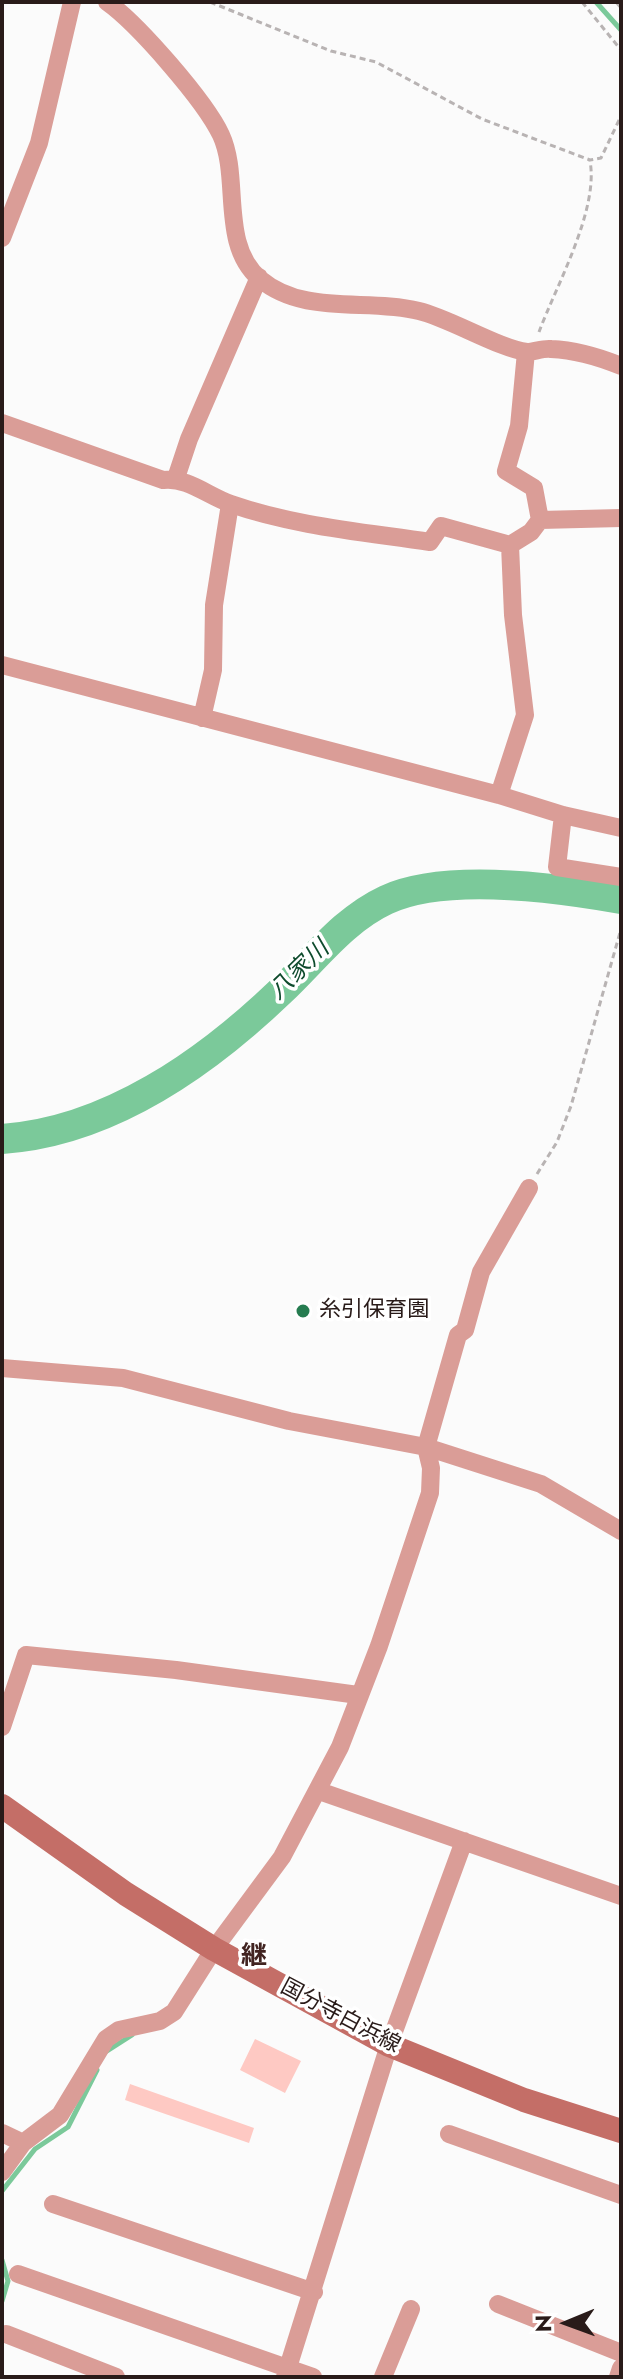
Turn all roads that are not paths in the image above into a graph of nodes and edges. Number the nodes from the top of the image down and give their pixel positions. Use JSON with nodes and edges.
{"nodes":[{"id":1,"x":72,"y":2,"type":"edge"},
{"id":2,"x":107,"y":2,"type":"edge"},
{"id":3,"x":2,"y":238,"type":"edge"},
{"id":4,"x":259,"y":277,"type":"junction"},
{"id":5,"x":526,"y":352,"type":"junction"},
{"id":6,"x":621,"y":366,"type":"edge"},
{"id":7,"x":2,"y":423,"type":"edge"},
{"id":8,"x":176,"y":478,"type":"junction"},
{"id":9,"x":230,"y":504,"type":"junction"},
{"id":10,"x":621,"y":518,"type":"edge"},
{"id":11,"x":540,"y":520,"type":"junction"},
{"id":12,"x":510,"y":545,"type":"junction"},
{"id":13,"x":2,"y":665,"type":"edge"},
{"id":14,"x":202,"y":718,"type":"junction"},
{"id":15,"x":499,"y":795,"type":"junction"},
{"id":16,"x":563,"y":815,"type":"junction"},
{"id":17,"x":621,"y":828,"type":"edge"},
{"id":18,"x":621,"y":877,"type":"edge"},
{"id":19,"x":529,"y":1188,"type":"road end"},
{"id":20,"x":2,"y":1368,"type":"edge"},
{"id":21,"x":426,"y":1447,"type":"junction"},
{"id":22,"x":621,"y":1531,"type":"edge"},
{"id":23,"x":358,"y":1695,"type":"junction"},
{"id":24,"x":2,"y":1727,"type":"edge"},
{"id":25,"x":319,"y":1791,"type":"junction"},
{"id":26,"x":2,"y":1806,"type":"edge"},
{"id":27,"x":464,"y":1841,"type":"junction"},
{"id":28,"x":621,"y":1896,"type":"edge"},
{"id":29,"x":214,"y":1949,"type":"junction"},
{"id":30,"x":389,"y":2045,"type":"junction"},
{"id":31,"x":621,"y":2131,"type":"edge"},
{"id":32,"x":2,"y":2133,"type":"edge"},
{"id":33,"x":449,"y":2134,"type":"dead end"},
{"id":34,"x":23,"y":2143,"type":"junction"},
{"id":35,"x":2,"y":2172,"type":"edge"},
{"id":36,"x":621,"y":2195,"type":"edge"},
{"id":37,"x":53,"y":2204,"type":"dead end"},
{"id":38,"x":18,"y":2274,"type":"dead end"},
{"id":39,"x":314,"y":2292,"type":"junction"},
{"id":40,"x":498,"y":2304,"type":"dead end"},
{"id":41,"x":411,"y":2309,"type":"dead end"},
{"id":42,"x":6,"y":2334,"type":"dead end"},
{"id":43,"x":617,"y":2352,"type":"edge"},
{"id":44,"x":621,"y":2368,"type":"edge"},
{"id":45,"x":287,"y":2374,"type":"edge"},
{"id":46,"x":116,"y":2377,"type":"edge"},
{"id":47,"x":313,"y":2377,"type":"edge"},
{"id":48,"x":383,"y":2377,"type":"edge"},
{"id":49,"x":618,"y":2377,"type":"edge"}],
"edges":[{"from":1,"to":3,"type":"street"},
{"from":2,"to":4,"type":"street"},
{"from":4,"to":5,"type":"street"},
{"from":4,"to":8,"type":"street"},
{"from":5,"to":6,"type":"street"},
{"from":5,"to":11,"type":"street"},
{"from":7,"to":8,"type":"street"},
{"from":8,"to":9,"type":"street"},
{"from":9,"to":12,"type":"street"},
{"from":9,"to":14,"type":"street"},
{"from":10,"to":11,"type":"street"},
{"from":11,"to":12,"type":"street"},
{"from":12,"to":15,"type":"street"},
{"from":13,"to":14,"type":"street"},
{"from":14,"to":15,"type":"street"},
{"from":15,"to":16,"type":"street"},
{"from":16,"to":17,"type":"street"},
{"from":16,"to":18,"type":"street"},
{"from":19,"to":21,"type":"street"},
{"from":20,"to":21,"type":"street"},
{"from":21,"to":22,"type":"street"},
{"from":21,"to":23,"type":"street"},
{"from":23,"to":24,"type":"street"},
{"from":23,"to":25,"type":"street"},
{"from":25,"to":27,"type":"street"},
{"from":25,"to":29,"type":"street"},
{"from":26,"to":29,"type":"main road","name":"国分寺白浜線"},
{"from":27,"to":28,"type":"street"},
{"from":27,"to":30,"type":"street"},
{"from":29,"to":30,"type":"main road","name":"国分寺白浜線"},
{"from":29,"to":34,"type":"street"},
{"from":30,"to":31,"type":"main road","name":"国分寺白浜線"},
{"from":30,"to":39,"type":"street"},
{"from":32,"to":34,"type":"street"},
{"from":33,"to":36,"type":"street"},
{"from":34,"to":35,"type":"street"},
{"from":37,"to":39,"type":"street"},
{"from":38,"to":45,"type":"street"},
{"from":39,"to":45,"type":"street"},
{"from":40,"to":43,"type":"street"},
{"from":41,"to":48,"type":"street"},
{"from":42,"to":46,"type":"street"},
{"from":44,"to":49,"type":"street"},
{"from":45,"to":47,"type":"street"}]}
